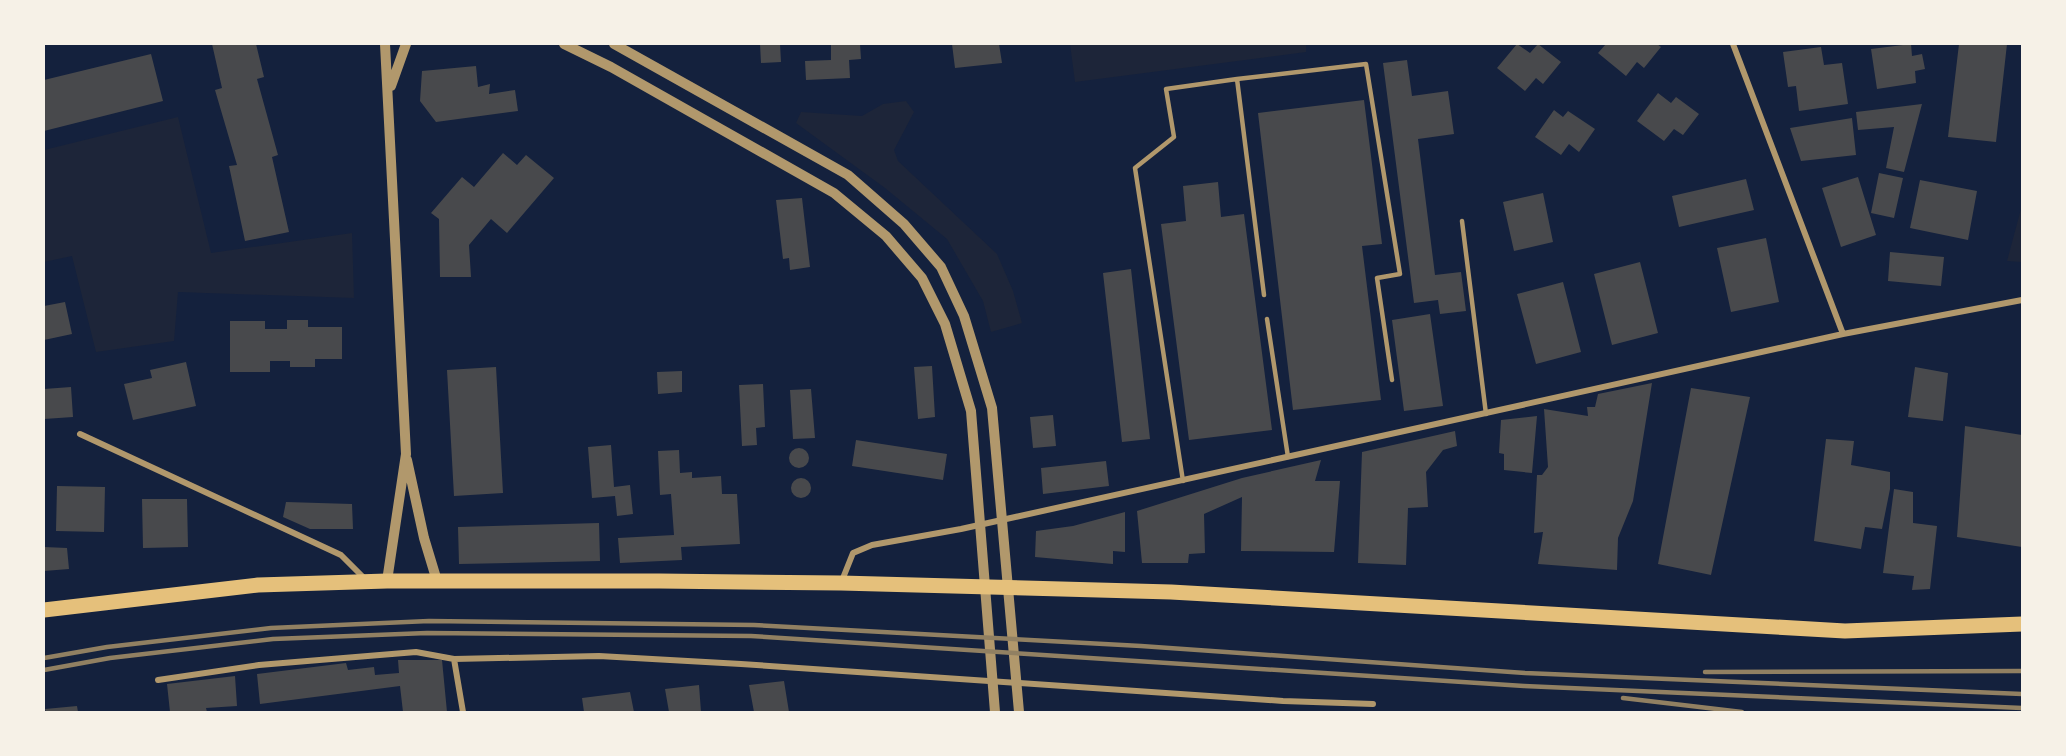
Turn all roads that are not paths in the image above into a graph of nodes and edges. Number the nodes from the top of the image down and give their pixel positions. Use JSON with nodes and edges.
{"nodes":[{"id":1,"x":385,"y":44,"type":"edge"},
{"id":2,"x":406,"y":44,"type":"edge"},
{"id":3,"x":564,"y":44,"type":"edge"},
{"id":4,"x":614,"y":44,"type":"edge"},
{"id":5,"x":1733,"y":44,"type":"edge"},
{"id":6,"x":1237,"y":79,"type":"junction"},
{"id":7,"x":390,"y":89,"type":"junction"},
{"id":8,"x":1462,"y":220,"type":"dead end"},
{"id":9,"x":1264,"y":295,"type":"dead end"},
{"id":10,"x":2022,"y":300,"type":"edge"},
{"id":11,"x":1267,"y":320,"type":"dead end"},
{"id":12,"x":1843,"y":334,"type":"junction"},
{"id":13,"x":1392,"y":380,"type":"dead end"},
{"id":14,"x":1486,"y":414,"type":"junction"},
{"id":15,"x":80,"y":434,"type":"dead end"},
{"id":16,"x":406,"y":454,"type":"junction"},
{"id":17,"x":1287,"y":458,"type":"junction"},
{"id":18,"x":1183,"y":481,"type":"junction"},
{"id":19,"x":366,"y":581,"type":"junction"},
{"id":20,"x":387,"y":581,"type":"junction"},
{"id":21,"x":437,"y":581,"type":"junction"},
{"id":22,"x":841,"y":583,"type":"junction"},
{"id":23,"x":44,"y":610,"type":"edge"},
{"id":24,"x":2022,"y":624,"type":"edge"},
{"id":25,"x":454,"y":659,"type":"junction"},
{"id":26,"x":158,"y":680,"type":"dead end"},
{"id":27,"x":1373,"y":704,"type":"dead end"},
{"id":28,"x":463,"y":712,"type":"edge"},
{"id":29,"x":995,"y":712,"type":"edge"},
{"id":30,"x":1019,"y":712,"type":"edge"}],
"edges":[{"from":1,"to":7,"type":"street"},
{"from":2,"to":7,"type":"street"},
{"from":3,"to":29,"type":"street"},
{"from":4,"to":30,"type":"street"},
{"from":5,"to":12,"type":"street"},
{"from":6,"to":9,"type":"lane"},
{"from":6,"to":13,"type":"lane"},
{"from":6,"to":18,"type":"lane"},
{"from":7,"to":16,"type":"street"},
{"from":8,"to":14,"type":"lane"},
{"from":10,"to":12,"type":"street"},
{"from":11,"to":17,"type":"lane"},
{"from":12,"to":14,"type":"street"},
{"from":14,"to":17,"type":"street"},
{"from":15,"to":19,"type":"street"},
{"from":16,"to":20,"type":"street"},
{"from":16,"to":21,"type":"street"},
{"from":17,"to":18,"type":"street"},
{"from":18,"to":22,"type":"street"},
{"from":19,"to":20,"type":"main road"},
{"from":19,"to":23,"type":"main road"},
{"from":20,"to":21,"type":"main road"},
{"from":21,"to":22,"type":"main road"},
{"from":22,"to":24,"type":"main road"},
{"from":25,"to":26,"type":"street"},
{"from":25,"to":27,"type":"street"},
{"from":25,"to":28,"type":"street"}]}
